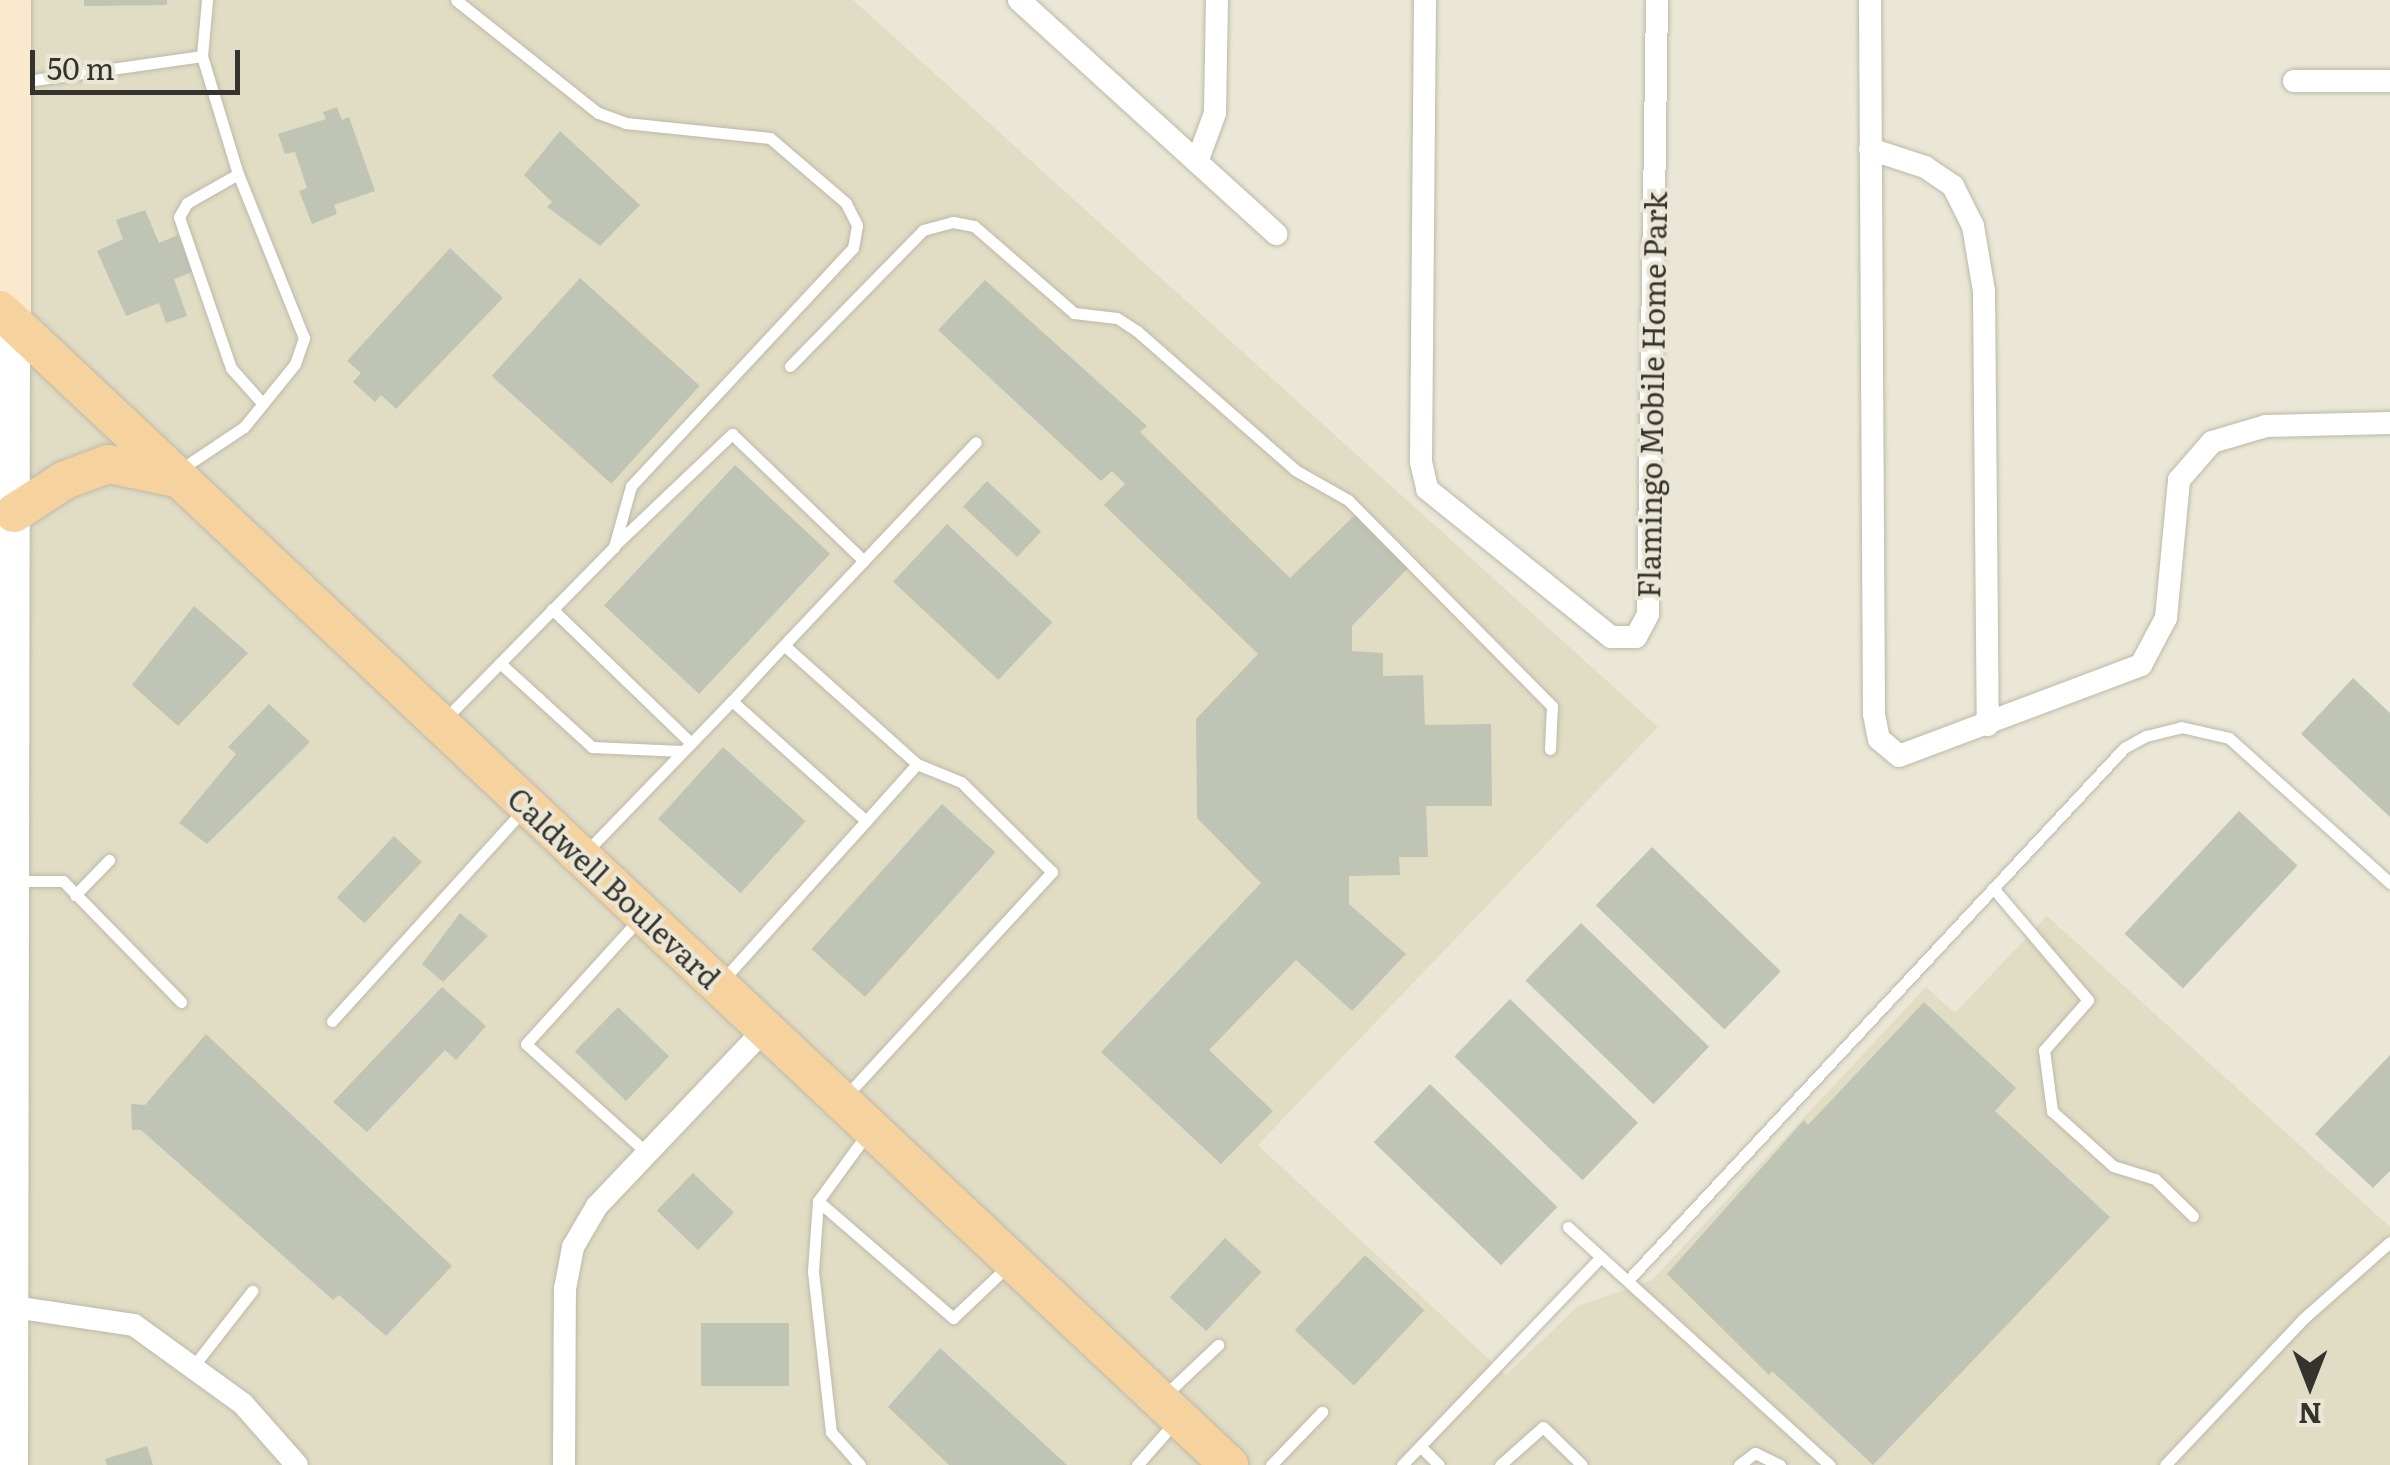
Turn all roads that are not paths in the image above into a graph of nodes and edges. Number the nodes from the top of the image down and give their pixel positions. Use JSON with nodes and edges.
{"nodes":[{"id":1,"x":15,"y":0,"type":"edge"},
{"id":2,"x":207,"y":0,"type":"edge"},
{"id":3,"x":456,"y":0,"type":"edge"},
{"id":4,"x":1019,"y":0,"type":"edge"},
{"id":5,"x":1217,"y":0,"type":"edge"},
{"id":6,"x":1425,"y":0,"type":"edge"},
{"id":7,"x":1656,"y":0,"type":"edge"},
{"id":8,"x":1870,"y":0,"type":"edge"},
{"id":9,"x":8,"y":38,"type":"edge"},
{"id":10,"x":202,"y":56,"type":"junction"},
{"id":11,"x":2294,"y":81,"type":"dead end"},
{"id":12,"x":2390,"y":81,"type":"edge"},
{"id":13,"x":10,"y":109,"type":"edge"},
{"id":14,"x":1870,"y":149,"type":"junction"},
{"id":15,"x":1197,"y":162,"type":"junction"},
{"id":16,"x":238,"y":174,"type":"junction"},
{"id":17,"x":1276,"y":234,"type":"dead end"},
{"id":18,"x":8,"y":318,"type":"edge"},
{"id":19,"x":790,"y":366,"type":"dead end"},
{"id":20,"x":263,"y":404,"type":"junction"},
{"id":21,"x":2390,"y":424,"type":"edge"},
{"id":22,"x":976,"y":442,"type":"dead end"},
{"id":23,"x":171,"y":477,"type":"junction"},
{"id":24,"x":9,"y":504,"type":"edge"},
{"id":25,"x":614,"y":547,"type":"junction"},
{"id":26,"x":864,"y":561,"type":"junction"},
{"id":27,"x":552,"y":610,"type":"junction"},
{"id":28,"x":784,"y":645,"type":"junction"},
{"id":29,"x":500,"y":662,"type":"junction"},
{"id":30,"x":732,"y":701,"type":"junction"},
{"id":31,"x":440,"y":724,"type":"junction"},
{"id":32,"x":1988,"y":726,"type":"junction"},
{"id":33,"x":687,"y":747,"type":"junction"},
{"id":34,"x":1550,"y":749,"type":"dead end"},
{"id":35,"x":917,"y":764,"type":"junction"},
{"id":36,"x":7,"y":775,"type":"edge"},
{"id":37,"x":528,"y":804,"type":"junction"},
{"id":38,"x":866,"y":821,"type":"junction"},
{"id":39,"x":582,"y":856,"type":"junction"},
{"id":40,"x":109,"y":860,"type":"dead end"},
{"id":41,"x":13,"y":882,"type":"junction"},
{"id":42,"x":2390,"y":883,"type":"edge"},
{"id":43,"x":1994,"y":888,"type":"junction"},
{"id":44,"x":75,"y":895,"type":"junction"},
{"id":45,"x":644,"y":914,"type":"junction"},
{"id":46,"x":7,"y":927,"type":"edge"},
{"id":47,"x":719,"y":984,"type":"junction"},
{"id":48,"x":181,"y":1002,"type":"dead end"},
{"id":49,"x":7,"y":1021,"type":"edge"},
{"id":50,"x":332,"y":1021,"type":"dead end"},
{"id":51,"x":766,"y":1028,"type":"junction"},
{"id":52,"x":842,"y":1100,"type":"junction"},
{"id":53,"x":872,"y":1128,"type":"junction"},
{"id":54,"x":646,"y":1152,"type":"junction"},
{"id":55,"x":7,"y":1183,"type":"edge"},
{"id":56,"x":818,"y":1202,"type":"junction"},
{"id":57,"x":2193,"y":1216,"type":"dead end"},
{"id":58,"x":1568,"y":1228,"type":"dead end"},
{"id":59,"x":2390,"y":1242,"type":"edge"},
{"id":60,"x":1600,"y":1258,"type":"junction"},
{"id":61,"x":1013,"y":1262,"type":"junction"},
{"id":62,"x":1630,"y":1278,"type":"junction"},
{"id":63,"x":252,"y":1291,"type":"dead end"},
{"id":64,"x":14,"y":1307,"type":"junction"},
{"id":65,"x":1218,"y":1345,"type":"dead end"},
{"id":66,"x":196,"y":1364,"type":"junction"},
{"id":67,"x":1169,"y":1409,"type":"junction"},
{"id":68,"x":1322,"y":1412,"type":"dead end"},
{"id":69,"x":1421,"y":1447,"type":"junction"},
{"id":70,"x":13,"y":1465,"type":"edge"},
{"id":71,"x":297,"y":1465,"type":"edge"},
{"id":72,"x":564,"y":1465,"type":"edge"},
{"id":73,"x":860,"y":1465,"type":"edge"},
{"id":74,"x":1136,"y":1465,"type":"edge"},
{"id":75,"x":1229,"y":1465,"type":"edge"},
{"id":76,"x":1270,"y":1465,"type":"edge"},
{"id":77,"x":1402,"y":1465,"type":"edge"},
{"id":78,"x":1439,"y":1465,"type":"edge"},
{"id":79,"x":1500,"y":1465,"type":"edge"},
{"id":80,"x":1582,"y":1465,"type":"edge"},
{"id":81,"x":1739,"y":1465,"type":"edge"},
{"id":82,"x":1780,"y":1465,"type":"edge"},
{"id":83,"x":1830,"y":1465,"type":"edge"},
{"id":84,"x":2164,"y":1465,"type":"edge"}],
"edges":[{"from":1,"to":9,"type":"main road"},
{"from":2,"to":10,"type":"lane"},
{"from":3,"to":25,"type":"lane"},
{"from":4,"to":15,"type":"street"},
{"from":5,"to":15,"type":"street"},
{"from":6,"to":7,"type":"street","name":"Flamingo Mobile Home Park"},
{"from":8,"to":14,"type":"street"},
{"from":9,"to":13,"type":"main road"},
{"from":10,"to":13,"type":"lane"},
{"from":10,"to":16,"type":"lane"},
{"from":11,"to":12,"type":"street"},
{"from":13,"to":18,"type":"main road"},
{"from":14,"to":32,"type":"street"},
{"from":14,"to":32,"type":"street"},
{"from":15,"to":17,"type":"street"},
{"from":16,"to":20,"type":"lane"},
{"from":16,"to":20,"type":"lane"},
{"from":18,"to":23,"type":"main road","name":"Caldwell Boulevard"},
{"from":18,"to":24,"type":"street"},
{"from":19,"to":34,"type":"lane"},
{"from":20,"to":23,"type":"lane"},
{"from":21,"to":32,"type":"street"},
{"from":22,"to":26,"type":"lane"},
{"from":23,"to":24,"type":"main road"},
{"from":23,"to":31,"type":"main road","name":"Caldwell Boulevard"},
{"from":24,"to":36,"type":"street"},
{"from":25,"to":26,"type":"lane"},
{"from":25,"to":27,"type":"lane"},
{"from":26,"to":28,"type":"lane"},
{"from":27,"to":29,"type":"lane"},
{"from":27,"to":33,"type":"lane"},
{"from":28,"to":30,"type":"lane"},
{"from":28,"to":35,"type":"lane"},
{"from":29,"to":31,"type":"lane"},
{"from":29,"to":33,"type":"lane"},
{"from":30,"to":33,"type":"lane"},
{"from":30,"to":38,"type":"lane"},
{"from":31,"to":37,"type":"main road","name":"Caldwell Boulevard"},
{"from":33,"to":39,"type":"lane"},
{"from":35,"to":38,"type":"lane"},
{"from":35,"to":52,"type":"lane"},
{"from":36,"to":41,"type":"street"},
{"from":37,"to":39,"type":"main road","name":"Caldwell Boulevard"},
{"from":37,"to":50,"type":"lane"},
{"from":38,"to":47,"type":"lane"},
{"from":39,"to":45,"type":"main road","name":"Caldwell Boulevard"},
{"from":40,"to":44,"type":"lane"},
{"from":41,"to":44,"type":"lane"},
{"from":41,"to":46,"type":"street"},
{"from":42,"to":43,"type":"lane"},
{"from":43,"to":57,"type":"lane"},
{"from":43,"to":62,"type":"lane"},
{"from":44,"to":48,"type":"lane"},
{"from":45,"to":47,"type":"main road","name":"Caldwell Boulevard"},
{"from":45,"to":54,"type":"lane"},
{"from":46,"to":49,"type":"street"},
{"from":47,"to":51,"type":"main road","name":"Caldwell Boulevard"},
{"from":49,"to":55,"type":"street"},
{"from":51,"to":52,"type":"main road","name":"Caldwell Boulevard"},
{"from":51,"to":54,"type":"street"},
{"from":52,"to":53,"type":"main road","name":"Caldwell Boulevard"},
{"from":53,"to":56,"type":"lane"},
{"from":53,"to":61,"type":"main road","name":"Caldwell Boulevard"},
{"from":54,"to":72,"type":"street"},
{"from":55,"to":64,"type":"street"},
{"from":56,"to":61,"type":"lane"},
{"from":56,"to":73,"type":"lane"},
{"from":58,"to":60,"type":"lane"},
{"from":59,"to":84,"type":"lane"},
{"from":60,"to":62,"type":"lane"},
{"from":60,"to":69,"type":"lane"},
{"from":61,"to":67,"type":"main road","name":"Caldwell Boulevard"},
{"from":62,"to":83,"type":"lane"},
{"from":63,"to":66,"type":"lane"},
{"from":64,"to":66,"type":"street"},
{"from":64,"to":70,"type":"street"},
{"from":65,"to":67,"type":"lane"},
{"from":66,"to":71,"type":"street"},
{"from":67,"to":74,"type":"lane"},
{"from":67,"to":75,"type":"main road","name":"Caldwell Boulevard"},
{"from":68,"to":76,"type":"lane"},
{"from":69,"to":77,"type":"lane"},
{"from":69,"to":78,"type":"lane"},
{"from":79,"to":80,"type":"lane"},
{"from":81,"to":82,"type":"lane"}]}
